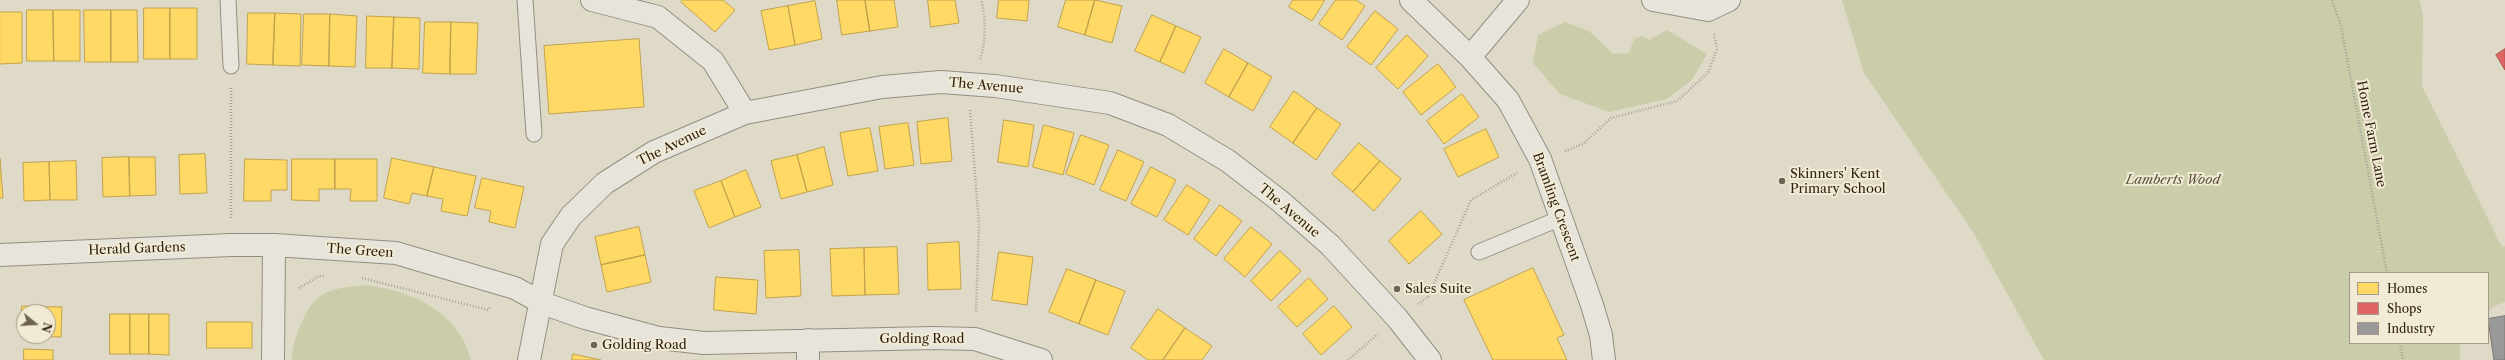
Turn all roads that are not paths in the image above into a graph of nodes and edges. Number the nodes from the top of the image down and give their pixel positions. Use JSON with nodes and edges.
{"nodes":[{"id":1,"x":228,"y":0,"type":"edge"},
{"id":2,"x":525,"y":0,"type":"edge"},
{"id":3,"x":592,"y":0,"type":"edge"},
{"id":4,"x":1411,"y":0,"type":"edge"},
{"id":5,"x":1518,"y":0,"type":"edge"},
{"id":6,"x":1653,"y":0,"type":"edge"},
{"id":7,"x":1729,"y":0,"type":"edge"},
{"id":8,"x":1470,"y":57,"type":"junction"},
{"id":9,"x":231,"y":66,"type":"road end"},
{"id":10,"x":745,"y":113,"type":"junction"},
{"id":11,"x":534,"y":134,"type":"dead end"},
{"id":12,"x":1561,"y":218,"type":"junction"},
{"id":13,"x":274,"y":245,"type":"junction"},
{"id":14,"x":1479,"y":252,"type":"dead end"},
{"id":15,"x":0,"y":255,"type":"edge"},
{"id":16,"x":542,"y":303,"type":"junction"},
{"id":17,"x":808,"y":350,"type":"edge"},
{"id":18,"x":273,"y":360,"type":"edge"},
{"id":19,"x":529,"y":360,"type":"edge"},
{"id":20,"x":1041,"y":360,"type":"edge"},
{"id":21,"x":1430,"y":360,"type":"edge"},
{"id":22,"x":1604,"y":360,"type":"edge"}],
"edges":[{"from":1,"to":9,"type":"lane"},
{"from":2,"to":11,"type":"lane"},
{"from":3,"to":10,"type":"street"},
{"from":4,"to":8,"type":"street","name":"Bramling Crescent"},
{"from":5,"to":8,"type":"street"},
{"from":6,"to":7,"type":"street"},
{"from":8,"to":12,"type":"street","name":"Bramling Crescent"},
{"from":10,"to":16,"type":"street","name":"The Avenue"},
{"from":10,"to":21,"type":"street","name":"The Avenue"},
{"from":12,"to":14,"type":"lane"},
{"from":12,"to":22,"type":"street","name":"Bramling Crescent"},
{"from":13,"to":15,"type":"street","name":"Herald Gardens"},
{"from":13,"to":16,"type":"street","name":"The Green"},
{"from":13,"to":18,"type":"street"},
{"from":16,"to":17,"type":"street","name":"Golding Road"},
{"from":16,"to":19,"type":"street"},
{"from":17,"to":20,"type":"street","name":"Golding Road"}]}
